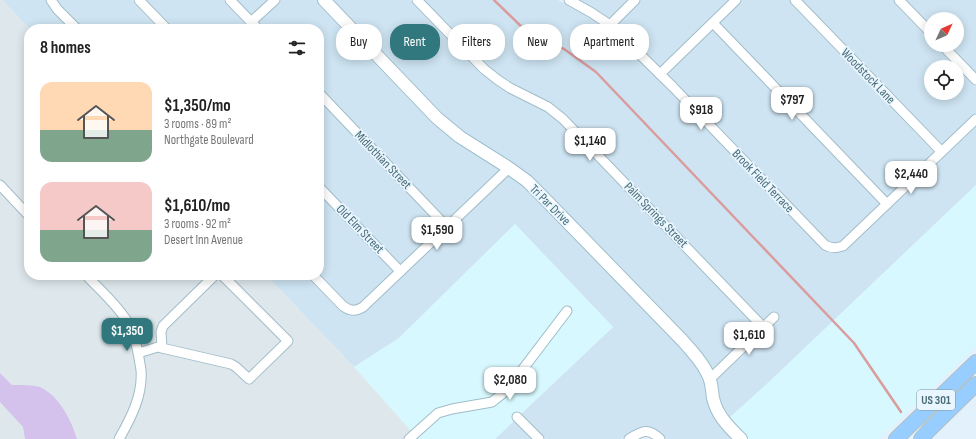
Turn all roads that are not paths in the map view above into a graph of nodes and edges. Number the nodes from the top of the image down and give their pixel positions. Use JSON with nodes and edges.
{"nodes":[{"id":1,"x":51,"y":0,"type":"edge"},
{"id":2,"x":139,"y":0,"type":"edge"},
{"id":3,"x":230,"y":0,"type":"edge"},
{"id":4,"x":275,"y":0,"type":"edge"},
{"id":5,"x":324,"y":0,"type":"edge"},
{"id":6,"x":417,"y":0,"type":"edge"},
{"id":7,"x":569,"y":0,"type":"edge"},
{"id":8,"x":636,"y":0,"type":"edge"},
{"id":9,"x":736,"y":0,"type":"edge"},
{"id":10,"x":795,"y":0,"type":"edge"},
{"id":11,"x":899,"y":0,"type":"edge"},
{"id":12,"x":713,"y":23,"type":"junction"},
{"id":13,"x":72,"y":24,"type":"edge"},
{"id":14,"x":162,"y":24,"type":"edge"},
{"id":15,"x":253,"y":24,"type":"edge"},
{"id":16,"x":257,"y":24,"type":"edge"},
{"id":17,"x":608,"y":24,"type":"edge"},
{"id":18,"x":611,"y":24,"type":"edge"},
{"id":19,"x":924,"y":26,"type":"edge"},
{"id":20,"x":949,"y":52,"type":"edge"},
{"id":21,"x":646,"y":60,"type":"edge"},
{"id":22,"x":660,"y":74,"type":"junction"},
{"id":23,"x":976,"y":80,"type":"edge"},
{"id":24,"x":324,"y":98,"type":"edge"},
{"id":25,"x":976,"y":119,"type":"edge"},
{"id":26,"x":941,"y":152,"type":"junction"},
{"id":27,"x":509,"y":168,"type":"junction"},
{"id":28,"x":0,"y":185,"type":"edge"},
{"id":29,"x":324,"y":192,"type":"edge"},
{"id":30,"x":887,"y":204,"type":"junction"},
{"id":31,"x":24,"y":211,"type":"edge"},
{"id":32,"x":447,"y":227,"type":"junction"},
{"id":33,"x":400,"y":271,"type":"junction"},
{"id":34,"x":91,"y":280,"type":"edge"},
{"id":35,"x":210,"y":280,"type":"edge"},
{"id":36,"x":227,"y":280,"type":"edge"},
{"id":37,"x":318,"y":280,"type":"edge"},
{"id":38,"x":567,"y":311,"type":"dead end"},
{"id":39,"x":774,"y":317,"type":"dead end"},
{"id":40,"x":763,"y":327,"type":"junction"},
{"id":41,"x":162,"y":348,"type":"junction"},
{"id":42,"x":138,"y":353,"type":"junction"},
{"id":43,"x":976,"y":362,"type":"edge"},
{"id":44,"x":710,"y":379,"type":"junction"},
{"id":45,"x":976,"y":384,"type":"edge"},
{"id":46,"x":976,"y":391,"type":"edge"},
{"id":47,"x":517,"y":417,"type":"dead end"},
{"id":48,"x":119,"y":439,"type":"edge"},
{"id":49,"x":409,"y":439,"type":"edge"},
{"id":50,"x":539,"y":439,"type":"edge"},
{"id":51,"x":629,"y":439,"type":"edge"},
{"id":52,"x":660,"y":439,"type":"edge"},
{"id":53,"x":741,"y":439,"type":"edge"},
{"id":54,"x":896,"y":439,"type":"edge"},
{"id":55,"x":921,"y":439,"type":"edge"},
{"id":56,"x":927,"y":439,"type":"edge"}],
"edges":[{"from":1,"to":13,"type":"street"},
{"from":2,"to":14,"type":"street"},
{"from":3,"to":15,"type":"street"},
{"from":4,"to":16,"type":"street"},
{"from":5,"to":27,"type":"street","name":"Tri Par Drive"},
{"from":6,"to":40,"type":"street","name":"Palm Springs Street"},
{"from":7,"to":17,"type":"street","name":"Brook Field Terrace"},
{"from":8,"to":18,"type":"street"},
{"from":9,"to":12,"type":"street"},
{"from":10,"to":26,"type":"street","name":"Woodstock Lane"},
{"from":11,"to":19,"type":"street"},
{"from":12,"to":22,"type":"street"},
{"from":12,"to":30,"type":"street"},
{"from":20,"to":23,"type":"street"},
{"from":21,"to":22,"type":"street","name":"Brook Field Terrace"},
{"from":22,"to":30,"type":"street","name":"Brook Field Terrace"},
{"from":24,"to":32,"type":"street","name":"Midlothian Street"},
{"from":25,"to":26,"type":"street"},
{"from":26,"to":30,"type":"street"},
{"from":27,"to":32,"type":"street"},
{"from":27,"to":44,"type":"street","name":"Tri Par Drive"},
{"from":28,"to":31,"type":"street"},
{"from":29,"to":33,"type":"street","name":"Old Elm Street"},
{"from":32,"to":33,"type":"street"},
{"from":33,"to":37,"type":"street"},
{"from":34,"to":42,"type":"street"},
{"from":35,"to":41,"type":"street"},
{"from":36,"to":41,"type":"street"},
{"from":38,"to":49,"type":"street"},
{"from":39,"to":40,"type":"street"},
{"from":40,"to":44,"type":"street"},
{"from":41,"to":42,"type":"street"},
{"from":42,"to":48,"type":"street"},
{"from":43,"to":54,"type":"main road","number":"US 301"},
{"from":44,"to":53,"type":"street","name":"Tri Par Drive"},
{"from":45,"to":55,"type":"main road"},
{"from":46,"to":56,"type":"main road","number":"US 301"},
{"from":47,"to":50,"type":"street"},
{"from":51,"to":52,"type":"street"}]}
